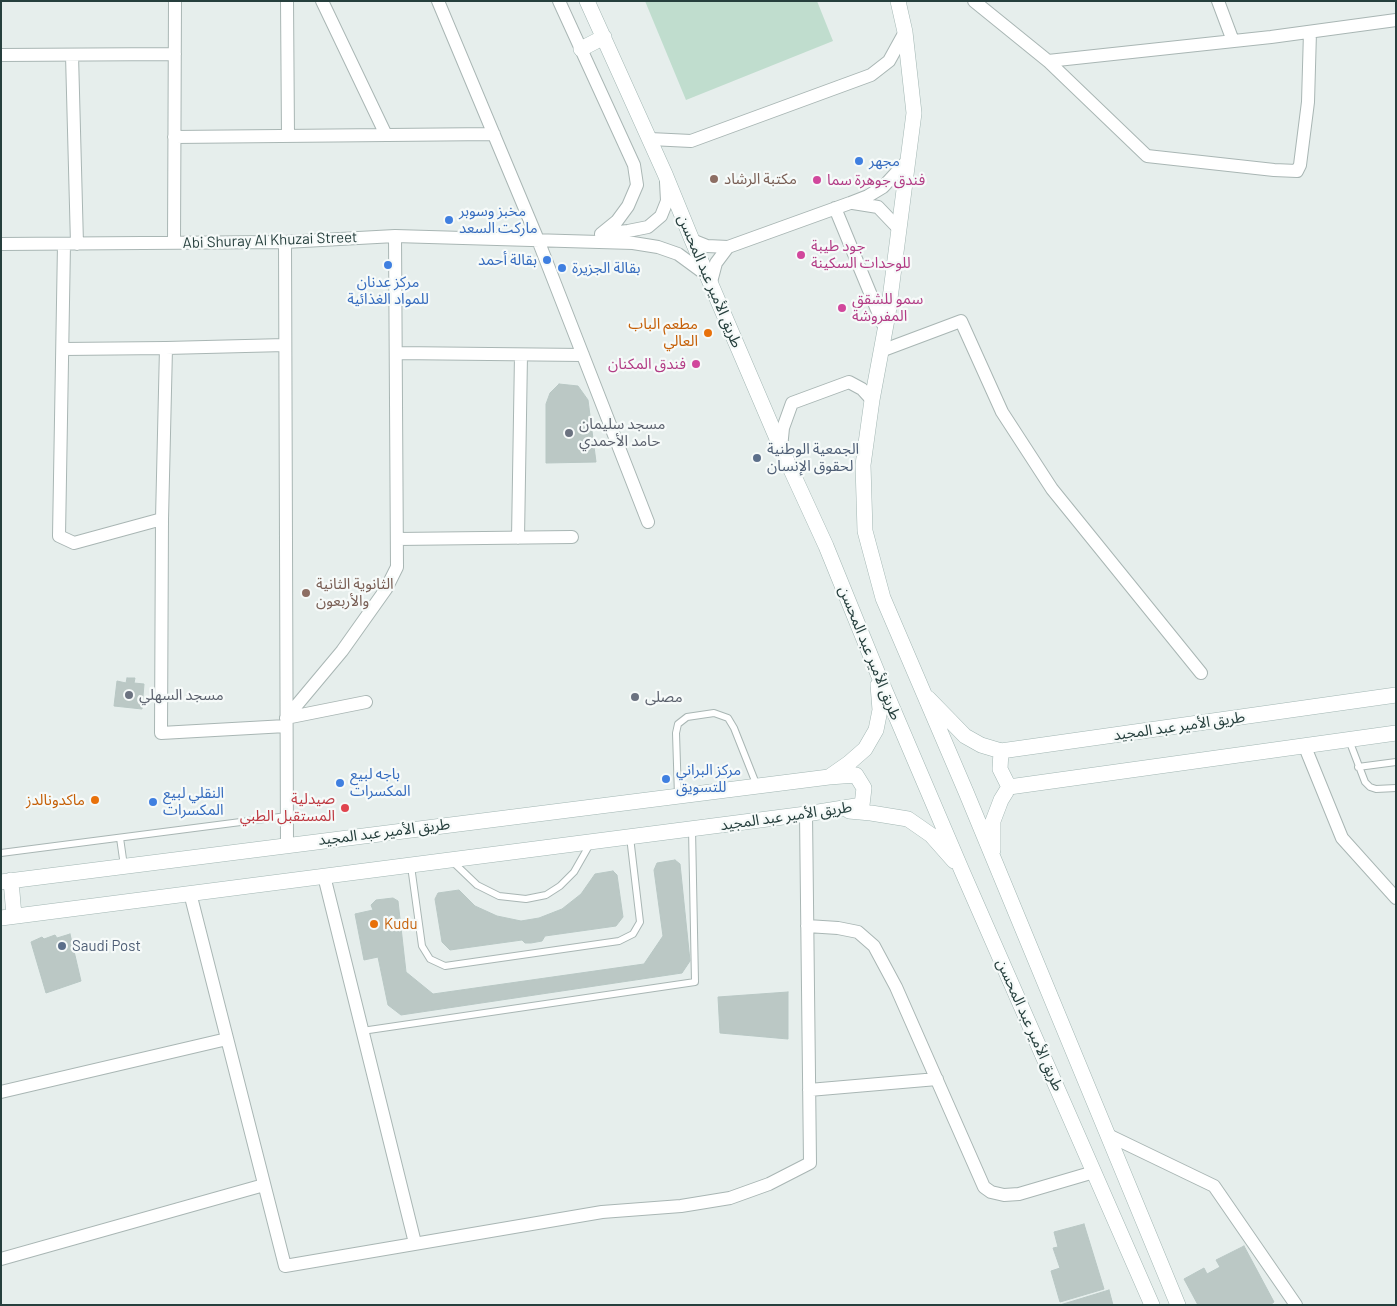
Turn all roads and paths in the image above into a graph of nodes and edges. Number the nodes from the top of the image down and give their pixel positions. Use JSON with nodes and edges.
{"nodes":[{"id":1,"x":175,"y":1,"type":"edge"},
{"id":2,"x":287,"y":1,"type":"edge"},
{"id":3,"x":322,"y":1,"type":"edge"},
{"id":4,"x":438,"y":1,"type":"edge"},
{"id":5,"x":559,"y":1,"type":"edge"},
{"id":6,"x":587,"y":1,"type":"edge"},
{"id":7,"x":898,"y":1,"type":"edge"},
{"id":8,"x":974,"y":1,"type":"edge"},
{"id":9,"x":1218,"y":1,"type":"edge"},
{"id":10,"x":1396,"y":20,"type":"edge"},
{"id":11,"x":905,"y":32,"type":"junction"},
{"id":12,"x":1310,"y":32,"type":"junction"},
{"id":13,"x":604,"y":37,"type":"junction"},
{"id":14,"x":1233,"y":41,"type":"junction"},
{"id":15,"x":580,"y":49,"type":"junction"},
{"id":16,"x":175,"y":54,"type":"junction"},
{"id":17,"x":1,"y":55,"type":"edge"},
{"id":18,"x":72,"y":55,"type":"junction"},
{"id":19,"x":1048,"y":61,"type":"junction"},
{"id":20,"x":494,"y":134,"type":"junction"},
{"id":21,"x":386,"y":135,"type":"junction"},
{"id":22,"x":288,"y":136,"type":"junction"},
{"id":23,"x":174,"y":137,"type":"junction"},
{"id":24,"x":650,"y":139,"type":"junction"},
{"id":25,"x":906,"y":161,"type":"junction"},
{"id":26,"x":665,"y":174,"type":"junction"},
{"id":27,"x":850,"y":203,"type":"junction"},
{"id":28,"x":835,"y":208,"type":"junction"},
{"id":29,"x":899,"y":229,"type":"junction"},
{"id":30,"x":601,"y":234,"type":"junction"},
{"id":31,"x":396,"y":236,"type":"junction"},
{"id":32,"x":538,"y":240,"type":"junction"},
{"id":33,"x":692,"y":240,"type":"junction"},
{"id":34,"x":284,"y":242,"type":"junction"},
{"id":35,"x":174,"y":243,"type":"junction"},
{"id":36,"x":1,"y":244,"type":"edge"},
{"id":37,"x":70,"y":244,"type":"junction"},
{"id":38,"x":728,"y":247,"type":"junction"},
{"id":39,"x":710,"y":279,"type":"junction"},
{"id":40,"x":885,"y":329,"type":"junction"},
{"id":41,"x":284,"y":345,"type":"junction"},
{"id":42,"x":166,"y":348,"type":"junction"},
{"id":43,"x":63,"y":349,"type":"junction"},
{"id":44,"x":881,"y":351,"type":"junction"},
{"id":45,"x":396,"y":353,"type":"junction"},
{"id":46,"x":521,"y":355,"type":"junction"},
{"id":47,"x":583,"y":355,"type":"junction"},
{"id":48,"x":872,"y":400,"type":"junction"},
{"id":49,"x":781,"y":448,"type":"junction"},
{"id":50,"x":162,"y":519,"type":"junction"},
{"id":51,"x":648,"y":522,"type":"dead end"},
{"id":52,"x":572,"y":537,"type":"dead end"},
{"id":53,"x":518,"y":538,"type":"junction"},
{"id":54,"x":397,"y":539,"type":"junction"},
{"id":55,"x":1201,"y":673,"type":"dead end"},
{"id":56,"x":878,"y":674,"type":"junction"},
{"id":57,"x":922,"y":692,"type":"junction"},
{"id":58,"x":1396,"y":695,"type":"edge"},
{"id":59,"x":366,"y":702,"type":"dead end"},
{"id":60,"x":286,"y":722,"type":"junction"},
{"id":61,"x":1396,"y":733,"type":"edge"},
{"id":62,"x":1349,"y":740,"type":"junction"},
{"id":63,"x":1305,"y":747,"type":"junction"},
{"id":64,"x":1001,"y":751,"type":"junction"},
{"id":65,"x":1396,"y":762,"type":"edge"},
{"id":66,"x":1358,"y":767,"type":"junction"},
{"id":67,"x":829,"y":777,"type":"junction"},
{"id":68,"x":757,"y":786,"type":"junction"},
{"id":69,"x":1009,"y":787,"type":"junction"},
{"id":70,"x":1396,"y":788,"type":"edge"},
{"id":71,"x":678,"y":796,"type":"junction"},
{"id":72,"x":832,"y":810,"type":"junction"},
{"id":73,"x":806,"y":814,"type":"junction"},
{"id":74,"x":286,"y":816,"type":"junction"},
{"id":75,"x":692,"y":829,"type":"junction"},
{"id":76,"x":630,"y":837,"type":"junction"},
{"id":77,"x":120,"y":838,"type":"junction"},
{"id":78,"x":591,"y":842,"type":"junction"},
{"id":79,"x":287,"y":845,"type":"junction"},
{"id":80,"x":1,"y":853,"type":"edge"},
{"id":81,"x":993,"y":856,"type":"junction"},
{"id":82,"x":452,"y":861,"type":"junction"},
{"id":83,"x":410,"y":865,"type":"junction"},
{"id":84,"x":124,"y":866,"type":"junction"},
{"id":85,"x":962,"y":871,"type":"junction"},
{"id":86,"x":324,"y":876,"type":"junction"},
{"id":87,"x":6,"y":881,"type":"edge"},
{"id":88,"x":190,"y":893,"type":"junction"},
{"id":89,"x":1396,"y":898,"type":"edge"},
{"id":90,"x":8,"y":917,"type":"edge"},
{"id":91,"x":807,"y":926,"type":"junction"},
{"id":92,"x":362,"y":1031,"type":"junction"},
{"id":93,"x":227,"y":1039,"type":"junction"},
{"id":94,"x":937,"y":1079,"type":"junction"},
{"id":95,"x":809,"y":1090,"type":"junction"},
{"id":96,"x":1,"y":1092,"type":"edge"},
{"id":97,"x":1108,"y":1135,"type":"junction"},
{"id":98,"x":1094,"y":1172,"type":"junction"},
{"id":99,"x":264,"y":1185,"type":"junction"},
{"id":100,"x":415,"y":1243,"type":"junction"},
{"id":101,"x":1,"y":1259,"type":"edge"},
{"id":102,"x":1152,"y":1305,"type":"edge"},
{"id":103,"x":1178,"y":1305,"type":"edge"},
{"id":104,"x":1296,"y":1305,"type":"edge"}],
"edges":[{"from":1,"to":16,"type":"street"},
{"from":2,"to":22,"type":"street"},
{"from":3,"to":21,"type":"street"},
{"from":4,"to":20,"type":"street"},
{"from":5,"to":15,"type":"street"},
{"from":6,"to":13,"type":"main road","name":"طريق الأمير عبد المحسن"},
{"from":7,"to":11,"type":"main road","name":"طريق الأمير عبد المحسن"},
{"from":8,"to":19,"type":"street"},
{"from":9,"to":14,"type":"street"},
{"from":10,"to":12,"type":"street"},
{"from":11,"to":24,"type":"street"},
{"from":11,"to":25,"type":"main road","name":"طريق الأمير عبد المحسن"},
{"from":12,"to":14,"type":"street"},
{"from":12,"to":19,"type":"street"},
{"from":13,"to":15,"type":"main road"},
{"from":13,"to":24,"type":"main road","name":"طريق الأمير عبد المحسن"},
{"from":14,"to":19,"type":"street"},
{"from":15,"to":30,"type":"street"},
{"from":16,"to":18,"type":"street"},
{"from":16,"to":23,"type":"street"},
{"from":17,"to":18,"type":"street"},
{"from":18,"to":37,"type":"street"},
{"from":20,"to":21,"type":"street"},
{"from":20,"to":32,"type":"street"},
{"from":21,"to":22,"type":"street"},
{"from":22,"to":23,"type":"street"},
{"from":23,"to":35,"type":"street"},
{"from":24,"to":26,"type":"main road","name":"طريق الأمير عبد المحسن"},
{"from":25,"to":27,"type":"street"},
{"from":25,"to":29,"type":"main road","name":"طريق الأمير عبد المحسن"},
{"from":26,"to":30,"type":"street"},
{"from":26,"to":33,"type":"main road","name":"طريق الأمير عبد المحسن"},
{"from":27,"to":28,"type":"street"},
{"from":27,"to":29,"type":"street"},
{"from":28,"to":38,"type":"street"},
{"from":28,"to":40,"type":"street"},
{"from":29,"to":40,"type":"main road","name":"طريق الأمير عبد المحسن"},
{"from":30,"to":32,"type":"street"},
{"from":31,"to":32,"type":"street","name":"Abi Shuray Al Khuzai Street"},
{"from":31,"to":34,"type":"street","name":"Abi Shuray Al Khuzai Street"},
{"from":31,"to":45,"type":"street"},
{"from":32,"to":39,"type":"street"},
{"from":32,"to":47,"type":"street"},
{"from":33,"to":38,"type":"street"},
{"from":33,"to":39,"type":"main road","name":"طريق الأمير عبد المحسن"},
{"from":34,"to":35,"type":"street","name":"Abi Shuray Al Khuzai Street"},
{"from":34,"to":41,"type":"street"},
{"from":35,"to":37,"type":"street","name":"Abi Shuray Al Khuzai Street"},
{"from":36,"to":37,"type":"street","name":"Abi Shuray Al Khuzai Street"},
{"from":37,"to":43,"type":"street"},
{"from":38,"to":39,"type":"street"},
{"from":39,"to":49,"type":"main road","name":"طريق الأمير عبد المحسن"},
{"from":40,"to":44,"type":"main road","name":"طريق الأمير عبد المحسن"},
{"from":41,"to":42,"type":"street"},
{"from":41,"to":60,"type":"street"},
{"from":42,"to":43,"type":"street"},
{"from":42,"to":50,"type":"street"},
{"from":43,"to":50,"type":"street"},
{"from":44,"to":48,"type":"main road","name":"طريق الأمير عبد المحسن"},
{"from":44,"to":55,"type":"street"},
{"from":45,"to":46,"type":"street"},
{"from":45,"to":54,"type":"street"},
{"from":46,"to":47,"type":"street"},
{"from":46,"to":53,"type":"street"},
{"from":47,"to":51,"type":"street"},
{"from":48,"to":49,"type":"street"},
{"from":48,"to":57,"type":"main road","name":"طريق الأمير عبد المحسن"},
{"from":49,"to":56,"type":"main road","name":"طريق الأمير عبد المحسن"},
{"from":50,"to":60,"type":"street"},
{"from":52,"to":53,"type":"street"},
{"from":53,"to":54,"type":"street"},
{"from":54,"to":60,"type":"street"},
{"from":56,"to":67,"type":"main road"},
{"from":56,"to":85,"type":"main road","name":"طريق الأمير عبد المحسن"},
{"from":57,"to":64,"type":"main road"},
{"from":57,"to":81,"type":"main road","name":"طريق الأمير عبد المحسن"},
{"from":58,"to":64,"type":"main road","name":"طريق الأمير عبد المجيد"},
{"from":59,"to":60,"type":"street"},
{"from":60,"to":74,"type":"street"},
{"from":61,"to":62,"type":"main road"},
{"from":62,"to":63,"type":"main road"},
{"from":62,"to":66,"type":"lane"},
{"from":63,"to":69,"type":"main road"},
{"from":63,"to":89,"type":"street"},
{"from":64,"to":69,"type":"main road"},
{"from":65,"to":66,"type":"lane"},
{"from":66,"to":70,"type":"lane"},
{"from":67,"to":68,"type":"main road","name":"طريق الأمير عبد المجيد"},
{"from":67,"to":72,"type":"main road","name":"طريق الأمير عبد المجيد"},
{"from":68,"to":71,"type":"main road","name":"طريق الأمير عبد المجيد"},
{"from":68,"to":71,"type":"lane"},
{"from":69,"to":81,"type":"main road"},
{"from":71,"to":79,"type":"main road","name":"طريق الأمير عبد المجيد"},
{"from":72,"to":73,"type":"main road","name":"طريق الأمير عبد المجيد"},
{"from":72,"to":85,"type":"main road"},
{"from":73,"to":75,"type":"main road","name":"طريق الأمير عبد المجيد"},
{"from":73,"to":91,"type":"street"},
{"from":74,"to":77,"type":"lane"},
{"from":74,"to":79,"type":"street"},
{"from":75,"to":76,"type":"main road","name":"طريق الأمير عبد المجيد"},
{"from":75,"to":92,"type":"lane"},
{"from":76,"to":78,"type":"main road","name":"طريق الأمير عبد المجيد"},
{"from":76,"to":83,"type":"lane"},
{"from":77,"to":80,"type":"lane"},
{"from":77,"to":84,"type":"lane"},
{"from":78,"to":82,"type":"main road","name":"طريق الأمير عبد المجيد"},
{"from":78,"to":82,"type":"lane"},
{"from":79,"to":84,"type":"main road","name":"طريق الأمير عبد المجيد"},
{"from":81,"to":97,"type":"main road","name":"طريق الأمير عبد المحسن"},
{"from":82,"to":83,"type":"main road","name":"طريق الأمير عبد المجيد"},
{"from":83,"to":86,"type":"main road","name":"طريق الأمير عبد المجيد"},
{"from":84,"to":87,"type":"main road","name":"طريق الأمير عبد المجيد"},
{"from":85,"to":98,"type":"main road","name":"طريق الأمير عبد المحسن"},
{"from":86,"to":88,"type":"main road","name":"طريق الأمير عبد المجيد"},
{"from":86,"to":92,"type":"street"},
{"from":87,"to":90,"type":"main road"},
{"from":88,"to":90,"type":"main road","name":"طريق الأمير عبد المجيد"},
{"from":88,"to":93,"type":"street"},
{"from":91,"to":94,"type":"street"},
{"from":91,"to":95,"type":"street"},
{"from":92,"to":100,"type":"street"},
{"from":93,"to":96,"type":"street"},
{"from":93,"to":99,"type":"street"},
{"from":94,"to":95,"type":"street"},
{"from":94,"to":98,"type":"street"},
{"from":95,"to":100,"type":"street"},
{"from":97,"to":103,"type":"main road","name":"طريق الأمير عبد المحسن"},
{"from":97,"to":104,"type":"street"},
{"from":98,"to":102,"type":"main road","name":"طريق الأمير عبد المحسن"},
{"from":99,"to":100,"type":"street"},
{"from":99,"to":101,"type":"street"}]}
